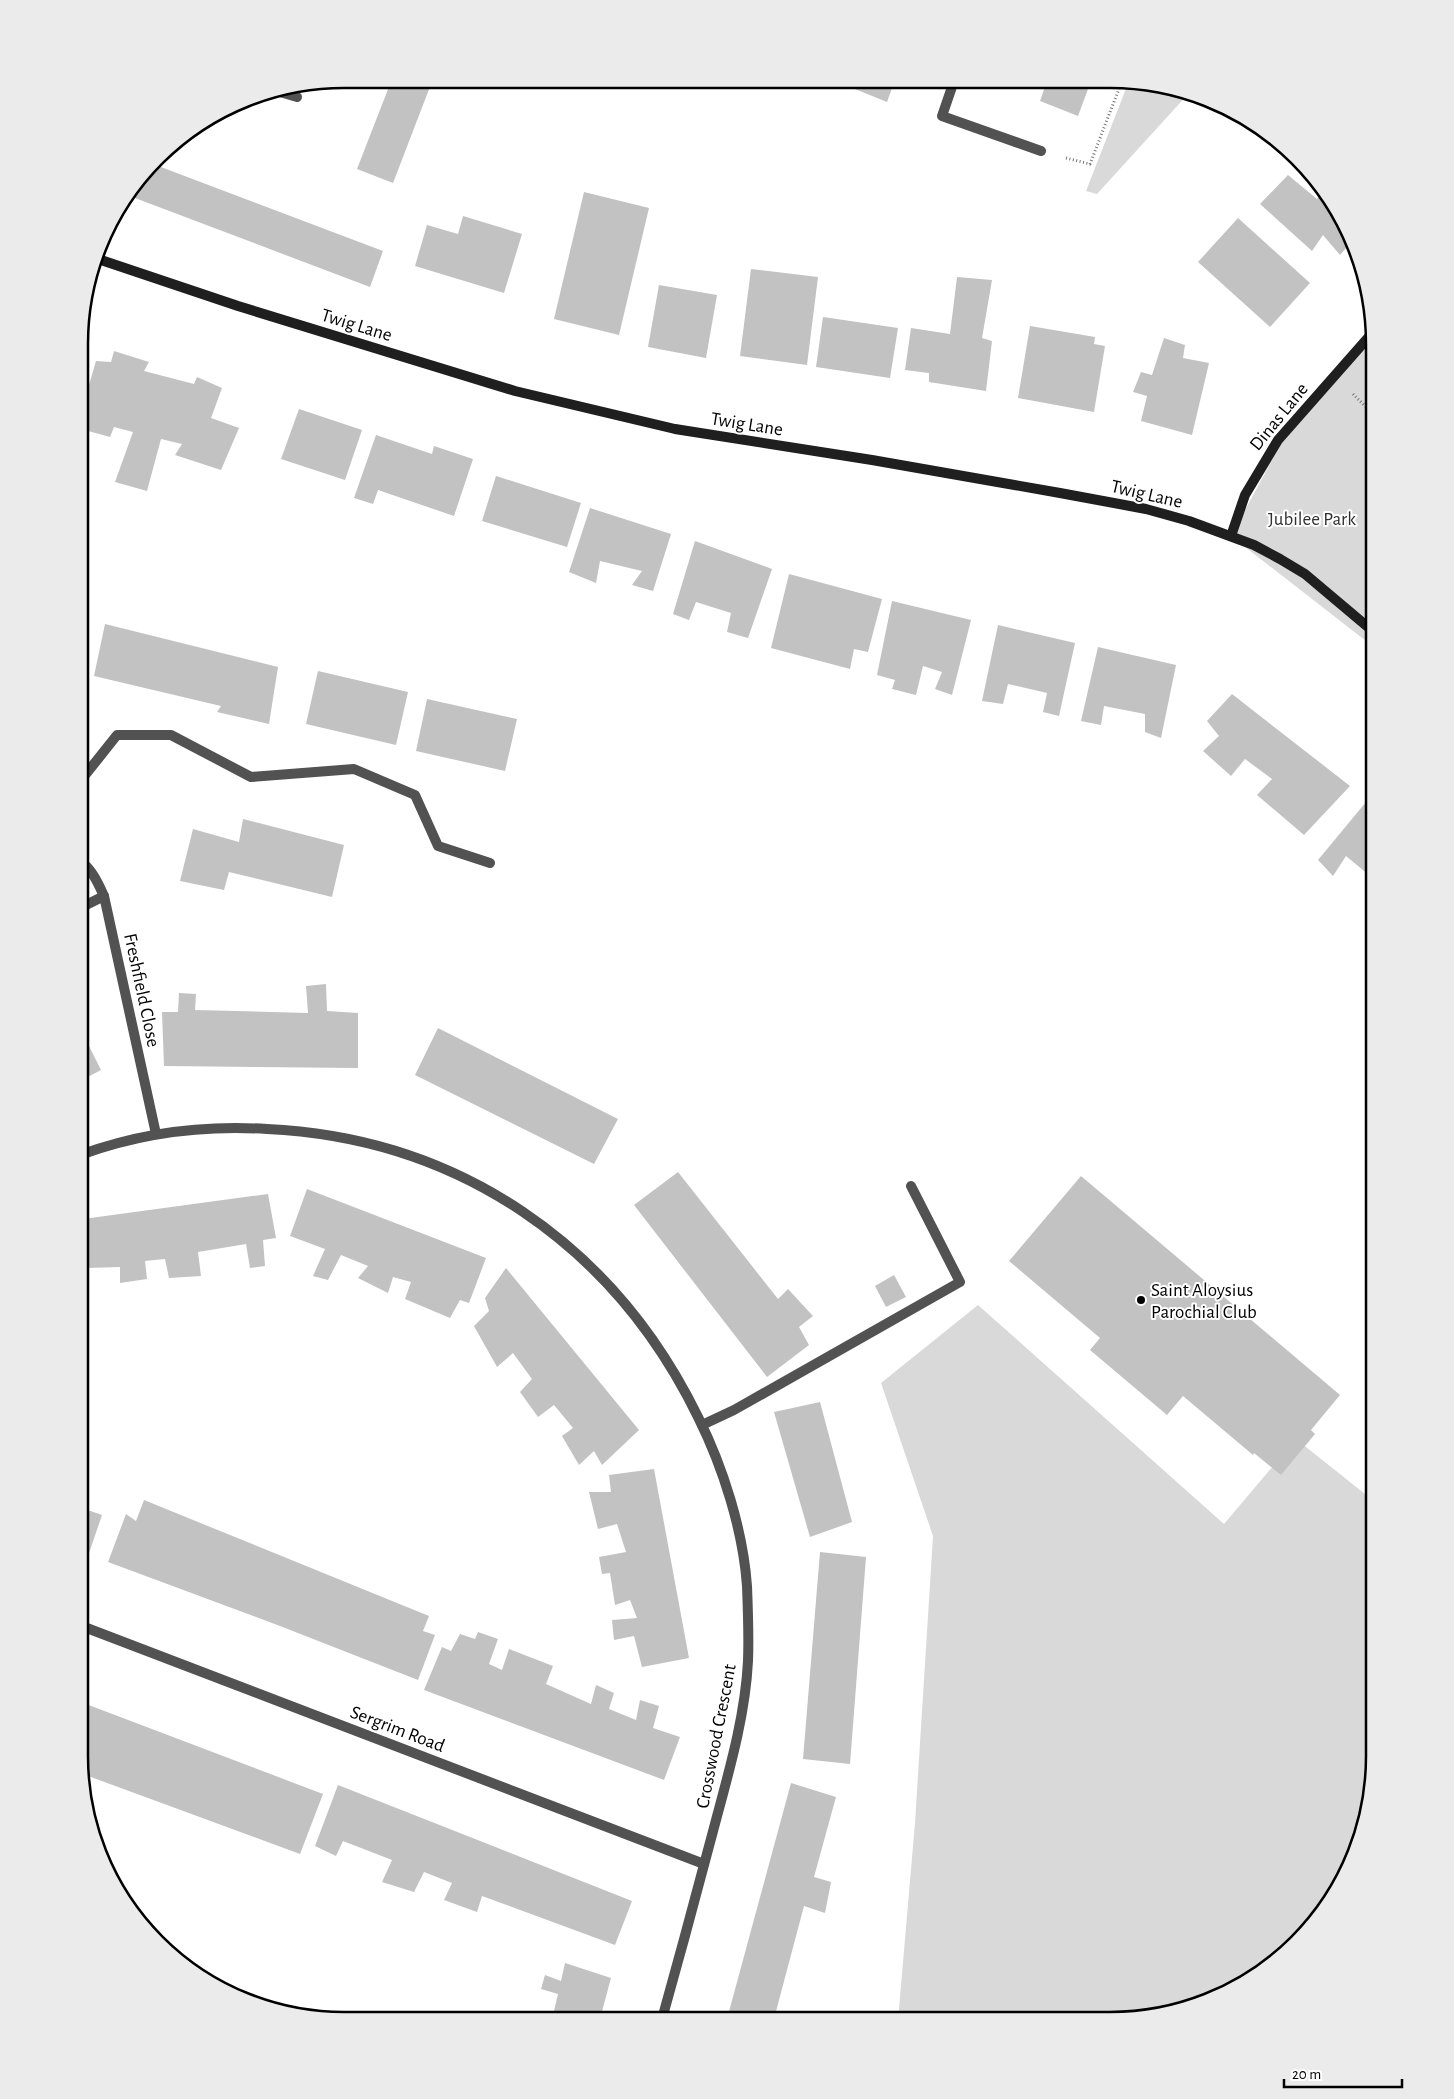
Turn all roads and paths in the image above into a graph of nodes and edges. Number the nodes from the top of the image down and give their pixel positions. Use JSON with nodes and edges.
{"nodes":[{"id":1,"x":952,"y":87,"type":"edge"},
{"id":2,"x":1119,"y":88,"type":"edge"},
{"id":3,"x":286,"y":94,"type":"edge"},
{"id":4,"x":297,"y":97,"type":"dead end"},
{"id":5,"x":1040,"y":151,"type":"joint"},
{"id":6,"x":101,"y":260,"type":"edge"},
{"id":7,"x":1366,"y":340,"type":"edge"},
{"id":8,"x":1231,"y":536,"type":"junction"},
{"id":9,"x":1366,"y":625,"type":"edge"},
{"id":10,"x":87,"y":773,"type":"edge"},
{"id":11,"x":490,"y":863,"type":"dead end"},
{"id":12,"x":87,"y":866,"type":"edge"},
{"id":13,"x":104,"y":896,"type":"junction"},
{"id":14,"x":87,"y":904,"type":"edge"},
{"id":15,"x":156,"y":1134,"type":"junction"},
{"id":16,"x":87,"y":1153,"type":"edge"},
{"id":17,"x":911,"y":1186,"type":"dead end"},
{"id":18,"x":702,"y":1425,"type":"junction"},
{"id":19,"x":87,"y":1628,"type":"edge"},
{"id":20,"x":704,"y":1864,"type":"junction"},
{"id":21,"x":664,"y":2012,"type":"edge"}],
"edges":[{"from":1,"to":5,"type":"street"},
{"from":2,"to":5,"type":"path"},
{"from":3,"to":4,"type":"street"},
{"from":6,"to":8,"type":"street","name":"Twig Lane"},
{"from":7,"to":8,"type":"street","name":"Dinas Lane"},
{"from":8,"to":9,"type":"street","name":"Twig Lane"},
{"from":10,"to":11,"type":"street"},
{"from":12,"to":13,"type":"street","name":"Freshfield Close"},
{"from":13,"to":14,"type":"street"},
{"from":13,"to":15,"type":"street","name":"Freshfield Close"},
{"from":15,"to":16,"type":"street","name":"Crosswood Crescent"},
{"from":15,"to":18,"type":"street","name":"Crosswood Crescent"},
{"from":17,"to":18,"type":"street"},
{"from":18,"to":20,"type":"street","name":"Crosswood Crescent"},
{"from":19,"to":20,"type":"street","name":"Sergrim Road"},
{"from":20,"to":21,"type":"street","name":"Crosswood Crescent"}]}
